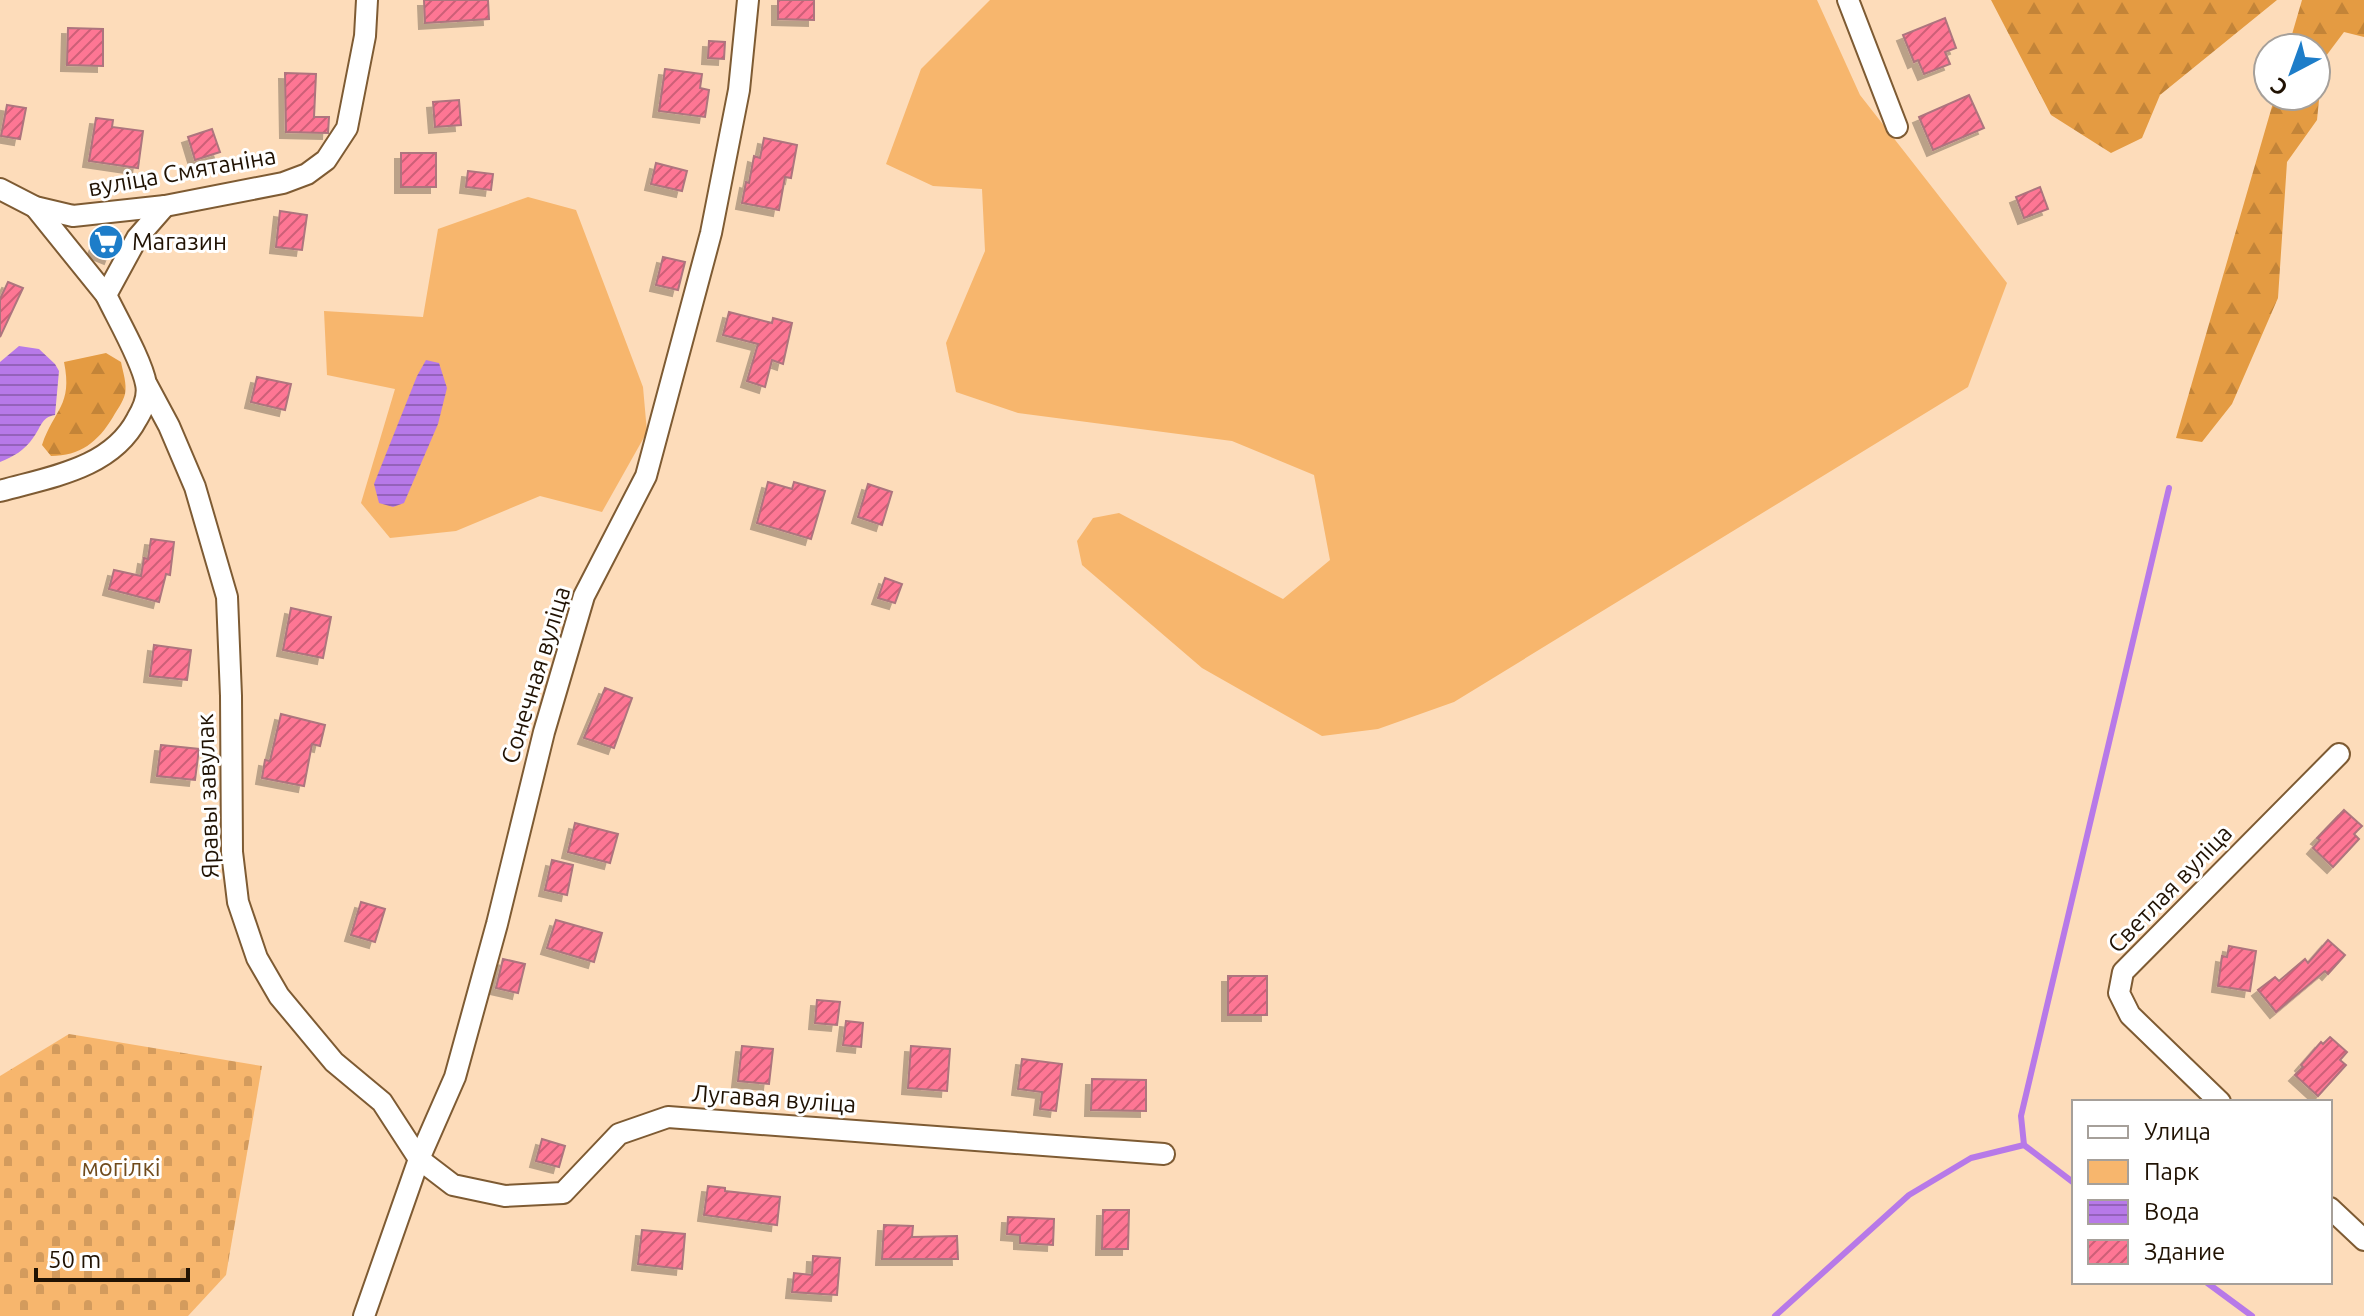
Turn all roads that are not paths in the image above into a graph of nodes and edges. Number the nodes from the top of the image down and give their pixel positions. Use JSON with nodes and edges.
{"nodes":[{"id":1,"x":367,"y":0,"type":"edge"},
{"id":2,"x":748,"y":0,"type":"edge"},
{"id":3,"x":1848,"y":0,"type":"edge"},
{"id":4,"x":1897,"y":127,"type":"dead end"},
{"id":5,"x":0,"y":189,"type":"edge"},
{"id":6,"x":165,"y":206,"type":"junction"},
{"id":7,"x":35,"y":207,"type":"junction"},
{"id":8,"x":106,"y":295,"type":"junction"},
{"id":9,"x":147,"y":385,"type":"junction"},
{"id":10,"x":0,"y":491,"type":"edge"},
{"id":11,"x":2339,"y":754,"type":"dead end"},
{"id":12,"x":2218,"y":1100,"type":"edge"},
{"id":13,"x":1164,"y":1154,"type":"dead end"},
{"id":14,"x":419,"y":1159,"type":"junction"},
{"id":15,"x":2332,"y":1210,"type":"edge"},
{"id":16,"x":2364,"y":1240,"type":"edge"},
{"id":17,"x":364,"y":1316,"type":"edge"}],
"edges":[{"from":1,"to":6,"type":"street","name":"вуліца Смятаніна"},
{"from":2,"to":14,"type":"street","name":"Сонечная вуліца"},
{"from":3,"to":4,"type":"street"},
{"from":5,"to":7,"type":"street","name":"вуліца Смятаніна"},
{"from":6,"to":7,"type":"street","name":"вуліца Смятаніна"},
{"from":6,"to":8,"type":"street"},
{"from":7,"to":8,"type":"street","name":"Яравы завулак"},
{"from":8,"to":9,"type":"street","name":"Яравы завулак"},
{"from":9,"to":10,"type":"street"},
{"from":9,"to":14,"type":"street","name":"Яравы завулак"},
{"from":11,"to":12,"type":"street","name":"Светлая вуліца"},
{"from":13,"to":14,"type":"street","name":"Лугавая вуліца"},
{"from":14,"to":17,"type":"street","name":"Сонечная вуліца"},
{"from":15,"to":16,"type":"street"}]}
